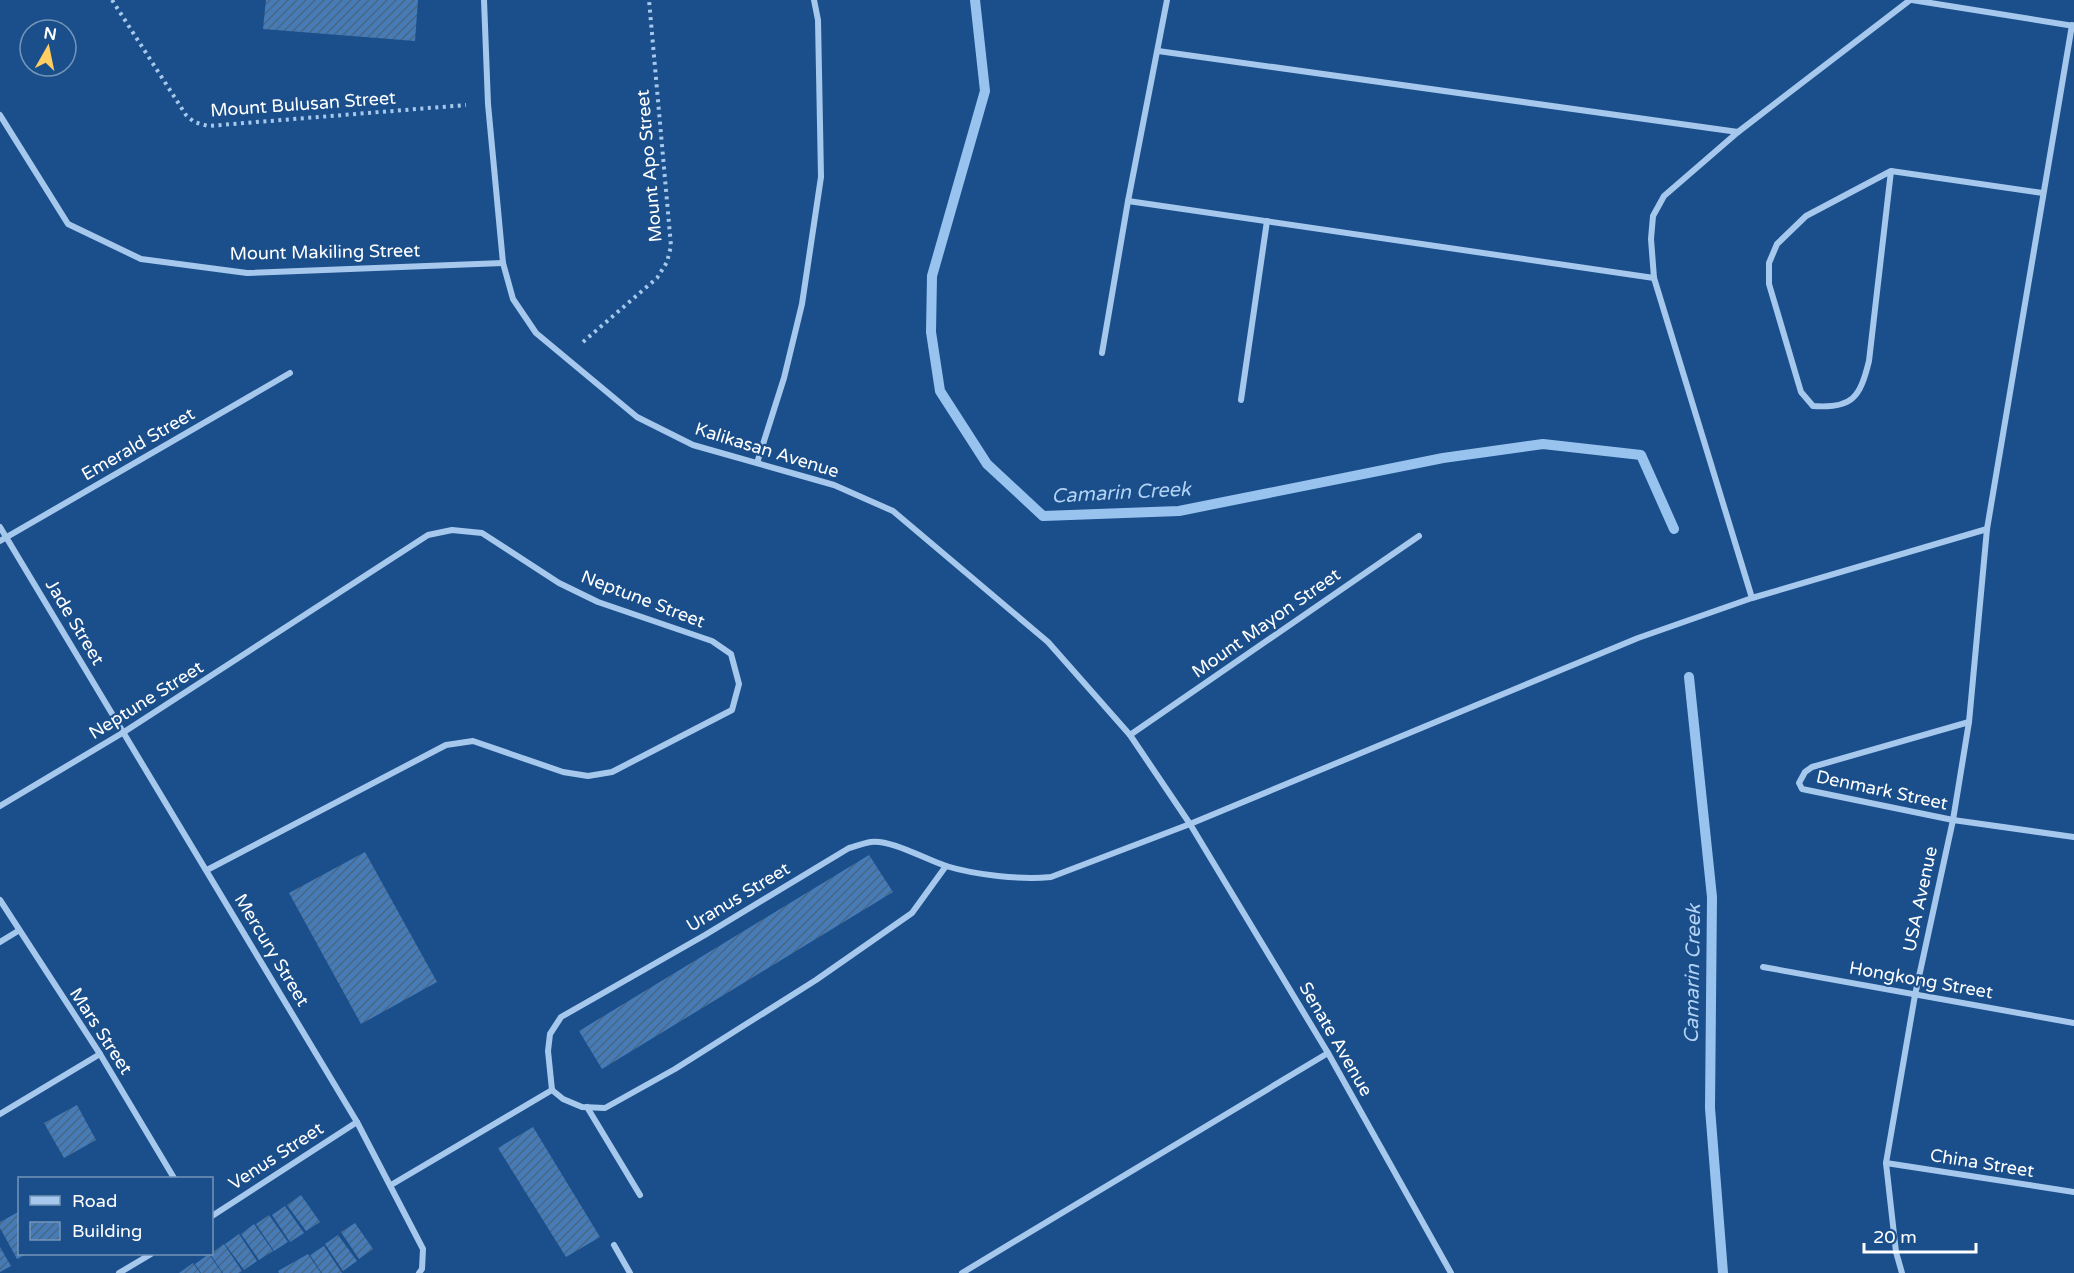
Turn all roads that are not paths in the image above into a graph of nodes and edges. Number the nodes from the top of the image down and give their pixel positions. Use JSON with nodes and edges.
{"nodes":[{"id":1,"x":484,"y":0,"type":"edge"},
{"id":2,"x":814,"y":0,"type":"edge"},
{"id":3,"x":1167,"y":0,"type":"edge"},
{"id":4,"x":1911,"y":0,"type":"edge"},
{"id":5,"x":2073,"y":26,"type":"edge"},
{"id":6,"x":1158,"y":51,"type":"junction"},
{"id":7,"x":0,"y":115,"type":"edge"},
{"id":8,"x":1738,"y":132,"type":"junction"},
{"id":9,"x":1891,"y":171,"type":"junction"},
{"id":10,"x":2043,"y":193,"type":"junction"},
{"id":11,"x":1128,"y":201,"type":"junction"},
{"id":12,"x":1267,"y":221,"type":"junction"},
{"id":13,"x":502,"y":263,"type":"junction"},
{"id":14,"x":1654,"y":278,"type":"junction"},
{"id":15,"x":1102,"y":352,"type":"dead end"},
{"id":16,"x":290,"y":373,"type":"dead end"},
{"id":17,"x":1241,"y":400,"type":"dead end"},
{"id":18,"x":758,"y":464,"type":"junction"},
{"id":19,"x":0,"y":527,"type":"edge"},
{"id":20,"x":1987,"y":529,"type":"junction"},
{"id":21,"x":1419,"y":536,"type":"dead end"},
{"id":22,"x":3,"y":539,"type":"edge"},
{"id":23,"x":1752,"y":598,"type":"junction"},
{"id":24,"x":1969,"y":722,"type":"junction"},
{"id":25,"x":124,"y":732,"type":"junction"},
{"id":26,"x":1130,"y":735,"type":"junction"},
{"id":27,"x":0,"y":806,"type":"edge"},
{"id":28,"x":1953,"y":820,"type":"junction"},
{"id":29,"x":1190,"y":824,"type":"junction"},
{"id":30,"x":2074,"y":837,"type":"edge"},
{"id":31,"x":946,"y":866,"type":"junction"},
{"id":32,"x":207,"y":870,"type":"junction"},
{"id":33,"x":0,"y":900,"type":"edge"},
{"id":34,"x":18,"y":931,"type":"junction"},
{"id":35,"x":0,"y":942,"type":"edge"},
{"id":36,"x":1763,"y":967,"type":"dead end"},
{"id":37,"x":1915,"y":995,"type":"junction"},
{"id":38,"x":2074,"y":1023,"type":"edge"},
{"id":39,"x":1328,"y":1053,"type":"junction"},
{"id":40,"x":100,"y":1054,"type":"junction"},
{"id":41,"x":552,"y":1090,"type":"junction"},
{"id":42,"x":587,"y":1107,"type":"junction"},
{"id":43,"x":0,"y":1114,"type":"edge"},
{"id":44,"x":357,"y":1122,"type":"junction"},
{"id":45,"x":1886,"y":1163,"type":"junction"},
{"id":46,"x":173,"y":1177,"type":"edge"},
{"id":47,"x":391,"y":1185,"type":"junction"},
{"id":48,"x":2074,"y":1192,"type":"edge"},
{"id":49,"x":640,"y":1195,"type":"dead end"},
{"id":50,"x":213,"y":1215,"type":"edge"},
{"id":51,"x":614,"y":1245,"type":"dead end"},
{"id":52,"x":149,"y":1255,"type":"edge"},
{"id":53,"x":119,"y":1273,"type":"edge"},
{"id":54,"x":419,"y":1273,"type":"edge"},
{"id":55,"x":630,"y":1273,"type":"edge"},
{"id":56,"x":962,"y":1273,"type":"edge"},
{"id":57,"x":1451,"y":1273,"type":"edge"},
{"id":58,"x":1902,"y":1273,"type":"edge"}],
"edges":[{"from":1,"to":13,"type":"street","name":"Kalikasan Avenue"},
{"from":2,"to":18,"type":"street"},
{"from":3,"to":6,"type":"street"},
{"from":4,"to":5,"type":"street"},
{"from":4,"to":8,"type":"street"},
{"from":5,"to":10,"type":"street","name":"USA Avenue"},
{"from":6,"to":8,"type":"street"},
{"from":6,"to":11,"type":"street"},
{"from":7,"to":13,"type":"street","name":"Mount Makiling Street"},
{"from":8,"to":14,"type":"street"},
{"from":9,"to":9,"type":"street"},
{"from":9,"to":10,"type":"street"},
{"from":10,"to":20,"type":"street","name":"USA Avenue"},
{"from":11,"to":12,"type":"street"},
{"from":11,"to":15,"type":"street"},
{"from":12,"to":14,"type":"street"},
{"from":12,"to":17,"type":"street"},
{"from":13,"to":18,"type":"street","name":"Kalikasan Avenue"},
{"from":14,"to":23,"type":"street"},
{"from":16,"to":22,"type":"street","name":"Emerald Street"},
{"from":18,"to":26,"type":"street","name":"Kalikasan Avenue"},
{"from":19,"to":22,"type":"street","name":"Jade Street"},
{"from":20,"to":23,"type":"street","name":"Uranus Street"},
{"from":20,"to":24,"type":"street","name":"USA Avenue"},
{"from":21,"to":26,"type":"street","name":"Mount Mayon Street"},
{"from":22,"to":25,"type":"street","name":"Jade Street"},
{"from":23,"to":29,"type":"street","name":"Uranus Street"},
{"from":24,"to":28,"type":"street","name":"USA Avenue"},
{"from":24,"to":28,"type":"street","name":"Denmark Street"},
{"from":25,"to":27,"type":"street","name":"Neptune Street"},
{"from":25,"to":32,"type":"street","name":"Mercury Street"},
{"from":25,"to":32,"type":"street","name":"Neptune Street"},
{"from":26,"to":29,"type":"street","name":"Kalikasan Avenue"},
{"from":28,"to":30,"type":"street","name":"Denmark Street"},
{"from":28,"to":37,"type":"street","name":"USA Avenue"},
{"from":29,"to":31,"type":"street","name":"Uranus Street"},
{"from":29,"to":39,"type":"street","name":"Senate Avenue"},
{"from":31,"to":41,"type":"street","name":"Uranus Street"},
{"from":31,"to":42,"type":"street"},
{"from":32,"to":44,"type":"street","name":"Mercury Street"},
{"from":33,"to":34,"type":"street","name":"Mars Street"},
{"from":34,"to":35,"type":"street"},
{"from":34,"to":40,"type":"street","name":"Mars Street"},
{"from":36,"to":37,"type":"street","name":"Hongkong Street"},
{"from":37,"to":38,"type":"street","name":"Hongkong Street"},
{"from":37,"to":45,"type":"street","name":"USA Avenue"},
{"from":39,"to":56,"type":"street"},
{"from":39,"to":57,"type":"street","name":"Senate Avenue"},
{"from":40,"to":43,"type":"street"},
{"from":40,"to":46,"type":"street","name":"Mars Street"},
{"from":41,"to":42,"type":"street"},
{"from":41,"to":47,"type":"street"},
{"from":42,"to":49,"type":"street"},
{"from":44,"to":47,"type":"street","name":"Mercury Street"},
{"from":44,"to":50,"type":"street","name":"Venus Street"},
{"from":45,"to":48,"type":"street","name":"China Street"},
{"from":45,"to":58,"type":"street","name":"USA Avenue"},
{"from":47,"to":54,"type":"street"},
{"from":51,"to":55,"type":"street"},
{"from":52,"to":53,"type":"street"}]}
